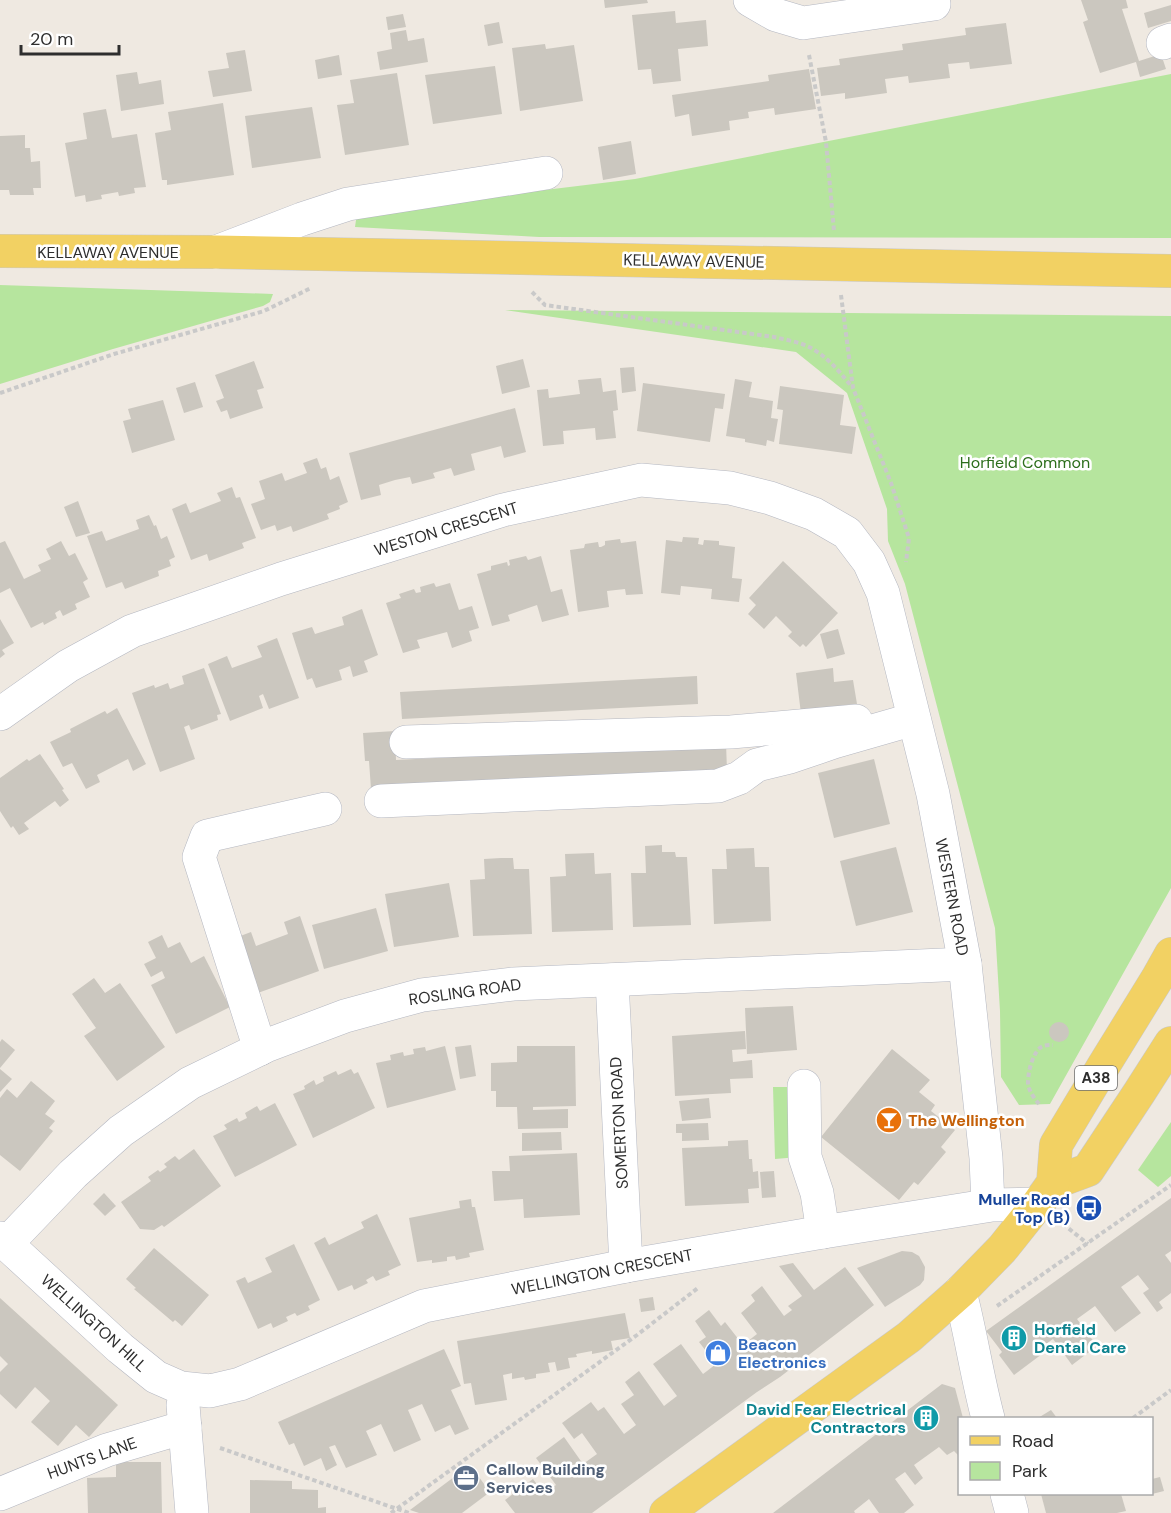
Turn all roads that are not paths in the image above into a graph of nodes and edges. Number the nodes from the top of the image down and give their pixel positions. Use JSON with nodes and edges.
{"nodes":[{"id":1,"x":750,"y":0,"type":"edge"},
{"id":2,"x":934,"y":4,"type":"dead end"},
{"id":3,"x":885,"y":6,"type":"edge"},
{"id":4,"x":546,"y":173,"type":"dead end"},
{"id":5,"x":0,"y":251,"type":"edge"},
{"id":6,"x":216,"y":252,"type":"junction"},
{"id":7,"x":1171,"y":271,"type":"edge"},
{"id":8,"x":883,"y":593,"type":"joint"},
{"id":9,"x":0,"y":714,"type":"edge"},
{"id":10,"x":913,"y":714,"type":"junction"},
{"id":11,"x":406,"y":742,"type":"dead end"},
{"id":12,"x":381,"y":801,"type":"dead end"},
{"id":13,"x":325,"y":809,"type":"dead end"},
{"id":14,"x":1171,"y":954,"type":"edge"},
{"id":15,"x":965,"y":964,"type":"junction"},
{"id":16,"x":612,"y":980,"type":"junction"},
{"id":17,"x":1171,"y":1042,"type":"edge"},
{"id":18,"x":260,"y":1049,"type":"junction"},
{"id":19,"x":804,"y":1086,"type":"dead end"},
{"id":20,"x":1045,"y":1193,"type":"junction"},
{"id":21,"x":988,"y":1205,"type":"junction"},
{"id":22,"x":823,"y":1232,"type":"junction"},
{"id":23,"x":3,"y":1241,"type":"edge"},
{"id":24,"x":626,"y":1266,"type":"junction"},
{"id":25,"x":960,"y":1292,"type":"junction"},
{"id":26,"x":181,"y":1388,"type":"junction"},
{"id":27,"x":987,"y":1417,"type":"edge"},
{"id":28,"x":185,"y":1432,"type":"junction"},
{"id":29,"x":0,"y":1494,"type":"edge"},
{"id":30,"x":1007,"y":1495,"type":"edge"},
{"id":31,"x":192,"y":1513,"type":"edge"},
{"id":32,"x":666,"y":1513,"type":"edge"},
{"id":33,"x":1012,"y":1513,"type":"edge"}],
"edges":[{"from":1,"to":3,"type":"street"},
{"from":2,"to":3,"type":"street"},
{"from":4,"to":6,"type":"street","name":"KELLAWAY AVENUE"},
{"from":5,"to":6,"type":"main road","name":"KELLAWAY AVENUE"},
{"from":6,"to":7,"type":"main road","name":"KELLAWAY AVENUE"},
{"from":8,"to":9,"type":"street","name":"WESTON CRESCENT"},
{"from":8,"to":10,"type":"street","name":"WESTERN ROAD"},
{"from":10,"to":11,"type":"street"},
{"from":10,"to":12,"type":"street"},
{"from":10,"to":15,"type":"street","name":"WESTERN ROAD"},
{"from":13,"to":18,"type":"street"},
{"from":14,"to":20,"type":"main road","number":"A38"},
{"from":15,"to":16,"type":"street","name":"ROSLING ROAD"},
{"from":15,"to":21,"type":"street","name":"WESTERN ROAD"},
{"from":16,"to":18,"type":"street","name":"ROSLING ROAD"},
{"from":16,"to":24,"type":"street","name":"SOMERTON ROAD"},
{"from":17,"to":20,"type":"main road","number":"A38"},
{"from":18,"to":23,"type":"street","name":"ROSLING ROAD"},
{"from":19,"to":22,"type":"street"},
{"from":20,"to":21,"type":"street","name":"WELLINGTON CRESCENT"},
{"from":20,"to":25,"type":"main road"},
{"from":21,"to":22,"type":"street","name":"WELLINGTON CRESCENT"},
{"from":22,"to":24,"type":"street","name":"WELLINGTON CRESCENT"},
{"from":23,"to":26,"type":"street","name":"WELLINGTON HILL"},
{"from":24,"to":26,"type":"street","name":"WELLINGTON CRESCENT"},
{"from":25,"to":27,"type":"street"},
{"from":25,"to":32,"type":"main road"},
{"from":26,"to":28,"type":"street"},
{"from":28,"to":29,"type":"street","name":"HUNTS LANE"},
{"from":28,"to":31,"type":"street"},
{"from":30,"to":33,"type":"street"}]}
